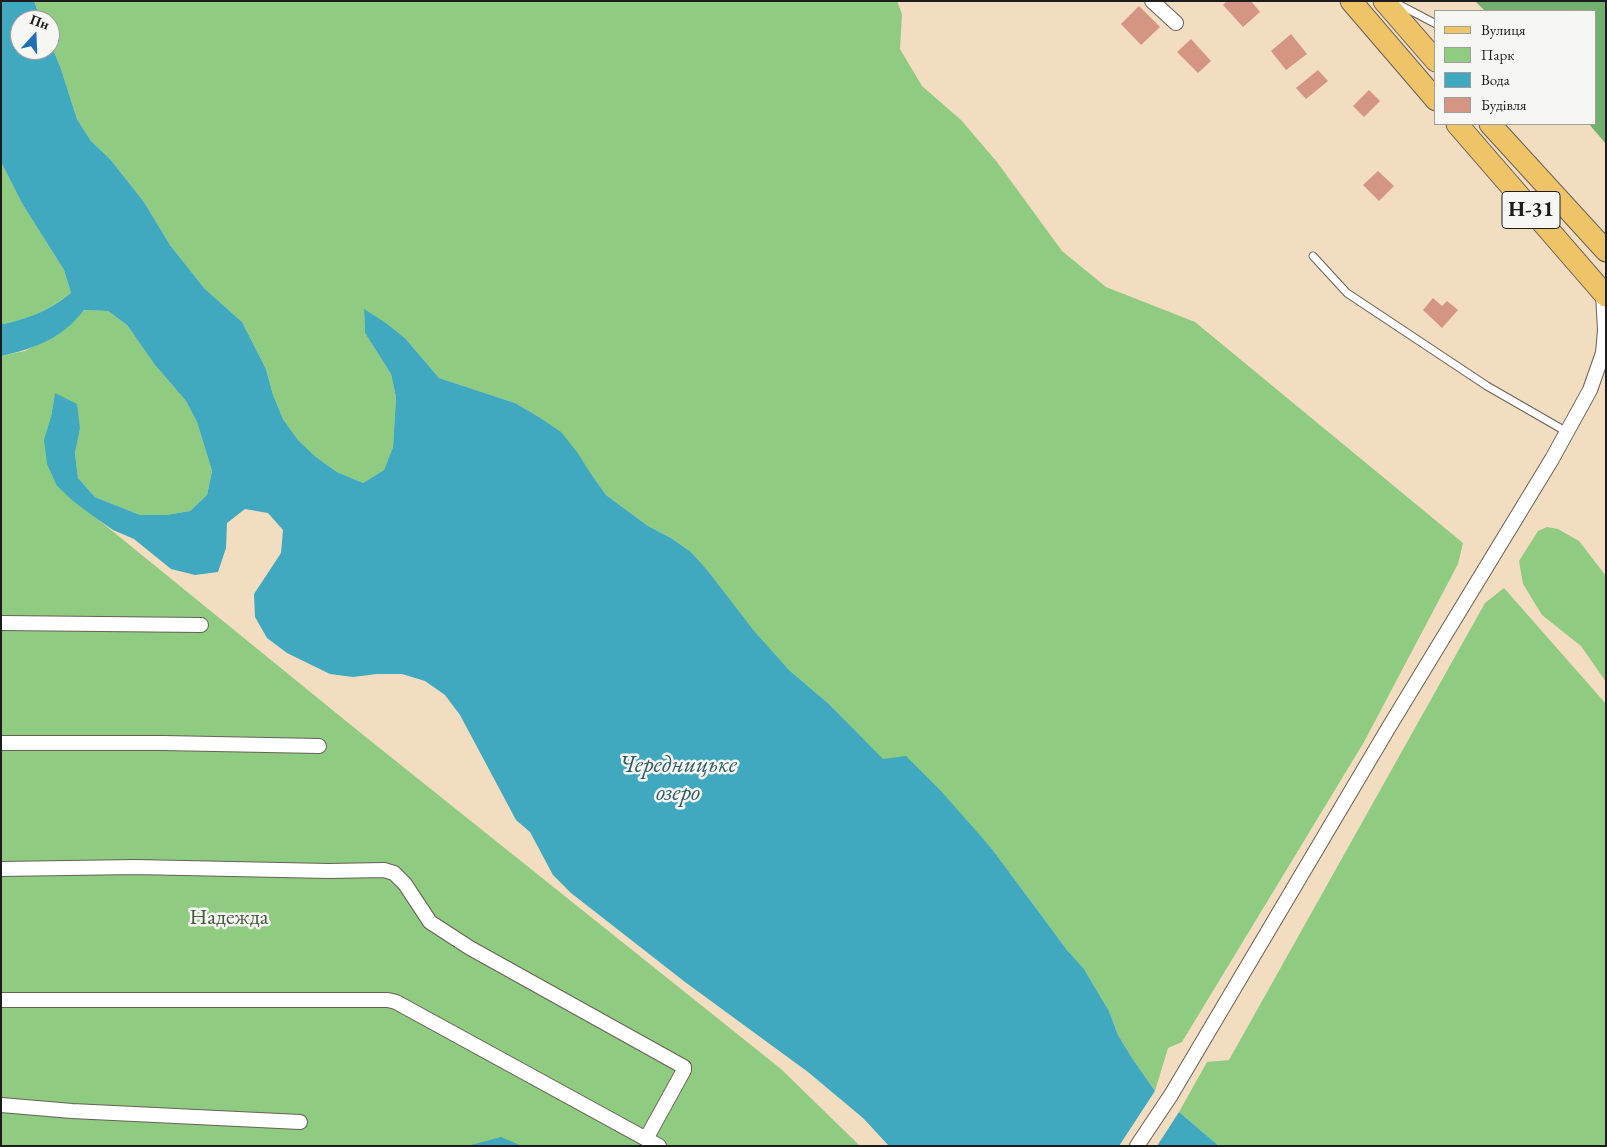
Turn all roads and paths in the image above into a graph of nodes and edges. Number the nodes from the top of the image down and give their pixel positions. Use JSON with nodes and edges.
{"nodes":[{"id":1,"x":1152,"y":1,"type":"edge"},
{"id":2,"x":1350,"y":1,"type":"edge"},
{"id":3,"x":1384,"y":1,"type":"edge"},
{"id":4,"x":1393,"y":1,"type":"edge"},
{"id":5,"x":1176,"y":23,"type":"dead end"},
{"id":6,"x":1434,"y":23,"type":"edge"},
{"id":7,"x":1434,"y":59,"type":"edge"},
{"id":8,"x":1434,"y":98,"type":"edge"},
{"id":9,"x":1458,"y":125,"type":"edge"},
{"id":10,"x":1491,"y":125,"type":"edge"},
{"id":11,"x":1606,"y":251,"type":"edge"},
{"id":12,"x":1313,"y":256,"type":"dead end"},
{"id":13,"x":1604,"y":294,"type":"edge"},
{"id":14,"x":1606,"y":373,"type":"edge"},
{"id":15,"x":1590,"y":390,"type":"junction"},
{"id":16,"x":1566,"y":432,"type":"junction"},
{"id":17,"x":1,"y":623,"type":"edge"},
{"id":18,"x":201,"y":625,"type":"dead end"},
{"id":19,"x":1,"y":743,"type":"edge"},
{"id":20,"x":319,"y":746,"type":"dead end"},
{"id":21,"x":1,"y":868,"type":"edge"},
{"id":22,"x":1,"y":1000,"type":"edge"},
{"id":23,"x":1,"y":1105,"type":"edge"},
{"id":24,"x":300,"y":1122,"type":"dead end"},
{"id":25,"x":646,"y":1139,"type":"junction"},
{"id":26,"x":659,"y":1146,"type":"edge"},
{"id":27,"x":1137,"y":1146,"type":"edge"}],
"edges":[{"from":1,"to":5,"type":"street"},
{"from":2,"to":8,"type":"main road"},
{"from":3,"to":7,"type":"main road"},
{"from":4,"to":6,"type":"lane"},
{"from":9,"to":13,"type":"main road","number":"Н-31"},
{"from":10,"to":11,"type":"main road","number":"Н-31"},
{"from":12,"to":16,"type":"lane"},
{"from":13,"to":15,"type":"street"},
{"from":14,"to":15,"type":"street"},
{"from":15,"to":16,"type":"street"},
{"from":16,"to":27,"type":"street"},
{"from":17,"to":18,"type":"street"},
{"from":19,"to":20,"type":"street"},
{"from":21,"to":25,"type":"street"},
{"from":22,"to":25,"type":"street"},
{"from":23,"to":24,"type":"street"},
{"from":25,"to":26,"type":"street"}]}
